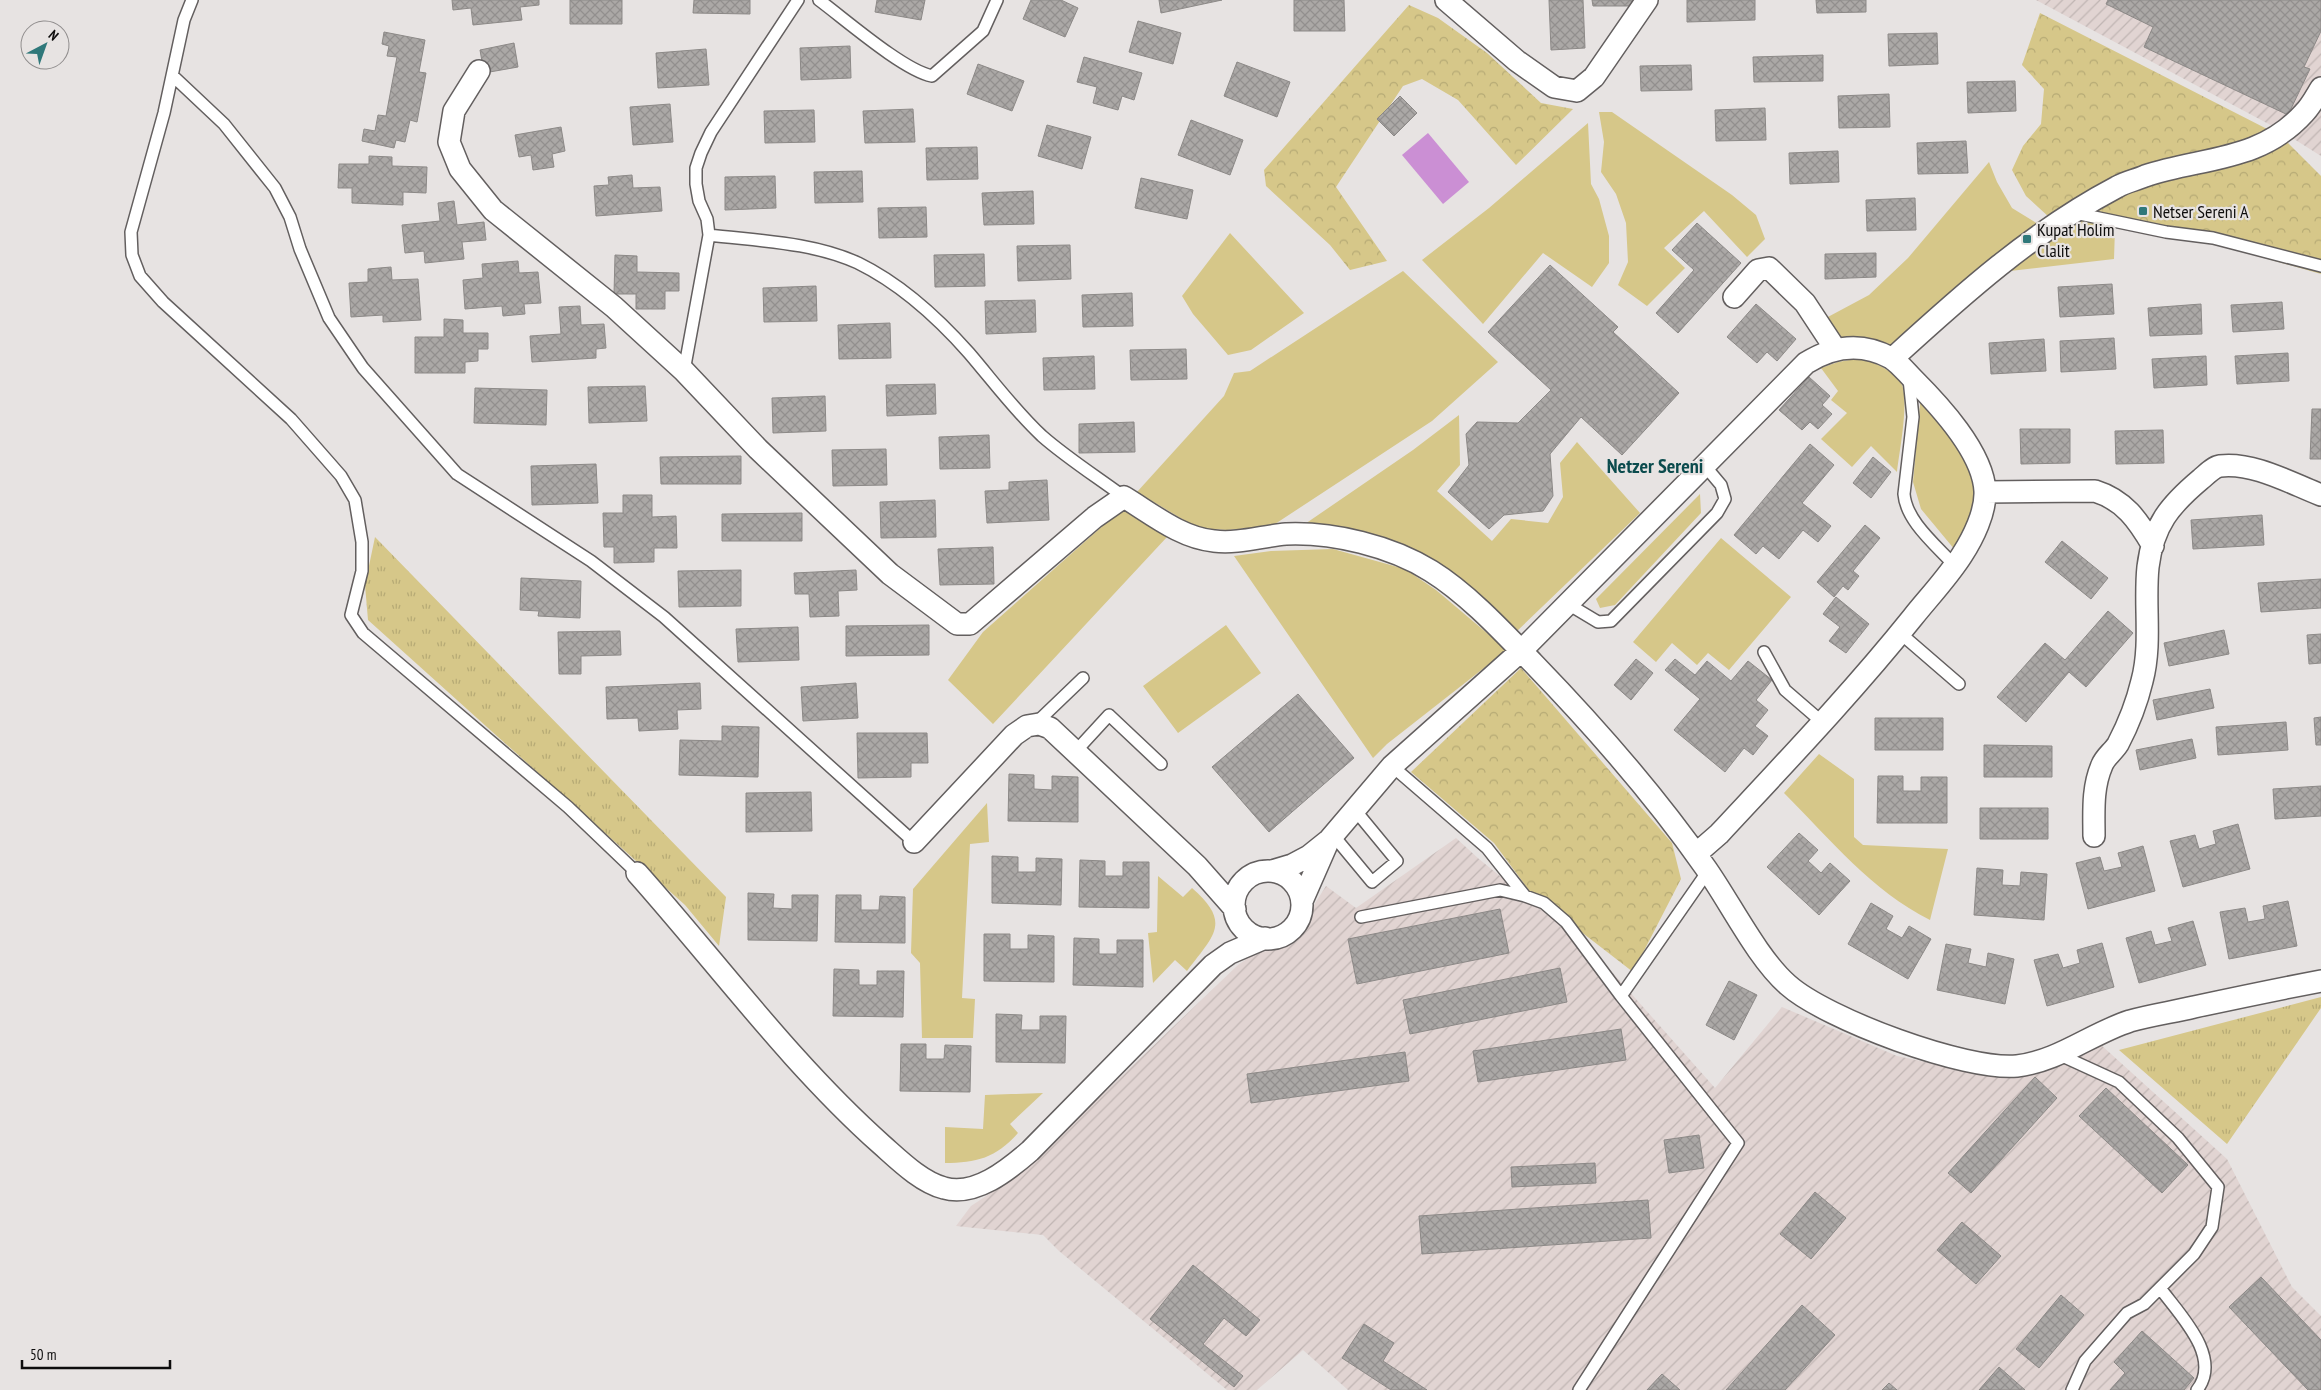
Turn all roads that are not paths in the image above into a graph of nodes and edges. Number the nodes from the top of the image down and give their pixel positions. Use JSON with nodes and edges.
{"nodes":[{"id":1,"x":192,"y":0,"type":"edge"},
{"id":2,"x":798,"y":0,"type":"edge"},
{"id":3,"x":819,"y":0,"type":"edge"},
{"id":4,"x":997,"y":0,"type":"edge"},
{"id":5,"x":1446,"y":0,"type":"edge"},
{"id":6,"x":1647,"y":0,"type":"edge"},
{"id":7,"x":479,"y":71,"type":"dead end"},
{"id":8,"x":173,"y":76,"type":"junction"},
{"id":9,"x":2321,"y":88,"type":"edge"},
{"id":10,"x":2073,"y":212,"type":"junction"},
{"id":11,"x":709,"y":235,"type":"junction"},
{"id":12,"x":2321,"y":266,"type":"edge"},
{"id":13,"x":1734,"y":297,"type":"dead end"},
{"id":14,"x":1836,"y":350,"type":"junction"},
{"id":15,"x":1892,"y":359,"type":"junction"},
{"id":16,"x":684,"y":372,"type":"junction"},
{"id":17,"x":1908,"y":375,"type":"junction"},
{"id":18,"x":1705,"y":466,"type":"junction"},
{"id":19,"x":1985,"y":492,"type":"junction"},
{"id":20,"x":2321,"y":495,"type":"edge"},
{"id":21,"x":1124,"y":497,"type":"junction"},
{"id":22,"x":2153,"y":546,"type":"junction"},
{"id":23,"x":1954,"y":565,"type":"junction"},
{"id":24,"x":1568,"y":604,"type":"junction"},
{"id":25,"x":1900,"y":633,"type":"junction"},
{"id":26,"x":1521,"y":651,"type":"junction"},
{"id":27,"x":1764,"y":652,"type":"dead end"},
{"id":28,"x":1083,"y":678,"type":"dead end"},
{"id":29,"x":1959,"y":684,"type":"dead end"},
{"id":30,"x":1822,"y":722,"type":"junction"},
{"id":31,"x":1034,"y":725,"type":"junction"},
{"id":32,"x":1075,"y":752,"type":"junction"},
{"id":33,"x":1161,"y":764,"type":"dead end"},
{"id":34,"x":1392,"y":766,"type":"junction"},
{"id":35,"x":1355,"y":810,"type":"junction"},
{"id":36,"x":2094,"y":836,"type":"dead end"},
{"id":37,"x":1331,"y":837,"type":"junction"},
{"id":38,"x":914,"y":842,"type":"joint"},
{"id":39,"x":1702,"y":863,"type":"junction"},
{"id":40,"x":1197,"y":866,"type":"junction"},
{"id":41,"x":1272,"y":871,"type":"junction"},
{"id":42,"x":637,"y":873,"type":"joint"},
{"id":43,"x":1251,"y":876,"type":"junction"},
{"id":44,"x":1525,"y":896,"type":"junction"},
{"id":45,"x":1302,"y":901,"type":"junction"},
{"id":46,"x":1236,"y":912,"type":"junction"},
{"id":47,"x":1362,"y":917,"type":"dead end"},
{"id":48,"x":1265,"y":938,"type":"junction"},
{"id":49,"x":1212,"y":965,"type":"junction"},
{"id":50,"x":2321,"y":980,"type":"edge"},
{"id":51,"x":1620,"y":996,"type":"junction"},
{"id":52,"x":2060,"y":1055,"type":"junction"},
{"id":53,"x":2160,"y":1288,"type":"junction"},
{"id":54,"x":1579,"y":1390,"type":"edge"},
{"id":55,"x":2072,"y":1390,"type":"edge"},
{"id":56,"x":2197,"y":1390,"type":"edge"}],
"edges":[{"from":1,"to":8,"type":"lane"},
{"from":2,"to":11,"type":"lane"},
{"from":3,"to":4,"type":"lane"},
{"from":5,"to":6,"type":"street"},
{"from":7,"to":16,"type":"street"},
{"from":8,"to":38,"type":"lane"},
{"from":8,"to":42,"type":"lane"},
{"from":9,"to":10,"type":"street"},
{"from":10,"to":12,"type":"lane"},
{"from":10,"to":15,"type":"street"},
{"from":11,"to":16,"type":"lane"},
{"from":11,"to":21,"type":"lane"},
{"from":13,"to":14,"type":"street"},
{"from":14,"to":15,"type":"street"},
{"from":14,"to":18,"type":"street"},
{"from":15,"to":17,"type":"street"},
{"from":16,"to":21,"type":"street"},
{"from":17,"to":19,"type":"street"},
{"from":17,"to":23,"type":"lane"},
{"from":18,"to":24,"type":"street"},
{"from":18,"to":24,"type":"lane"},
{"from":19,"to":22,"type":"street"},
{"from":19,"to":23,"type":"street"},
{"from":20,"to":22,"type":"street"},
{"from":21,"to":26,"type":"street"},
{"from":22,"to":36,"type":"street"},
{"from":23,"to":25,"type":"street"},
{"from":24,"to":26,"type":"street"},
{"from":25,"to":29,"type":"lane"},
{"from":25,"to":30,"type":"street"},
{"from":26,"to":34,"type":"street"},
{"from":26,"to":39,"type":"street"},
{"from":27,"to":30,"type":"lane"},
{"from":28,"to":31,"type":"lane"},
{"from":30,"to":39,"type":"street"},
{"from":31,"to":32,"type":"street"},
{"from":31,"to":38,"type":"street"},
{"from":32,"to":33,"type":"lane"},
{"from":32,"to":40,"type":"street"},
{"from":34,"to":35,"type":"street"},
{"from":34,"to":44,"type":"lane"},
{"from":35,"to":37,"type":"street"},
{"from":35,"to":37,"type":"lane"},
{"from":37,"to":41,"type":"street"},
{"from":37,"to":45,"type":"street"},
{"from":39,"to":51,"type":"lane"},
{"from":39,"to":52,"type":"street"},
{"from":40,"to":43,"type":"street"},
{"from":40,"to":46,"type":"street"},
{"from":41,"to":43,"type":"street"},
{"from":41,"to":45,"type":"street"},
{"from":42,"to":49,"type":"street"},
{"from":43,"to":46,"type":"street"},
{"from":44,"to":47,"type":"lane"},
{"from":44,"to":51,"type":"lane"},
{"from":45,"to":48,"type":"street"},
{"from":46,"to":48,"type":"street"},
{"from":46,"to":49,"type":"street"},
{"from":48,"to":49,"type":"street"},
{"from":50,"to":52,"type":"street"},
{"from":51,"to":54,"type":"lane"},
{"from":52,"to":53,"type":"lane"},
{"from":53,"to":55,"type":"lane"},
{"from":53,"to":56,"type":"lane"}]}
